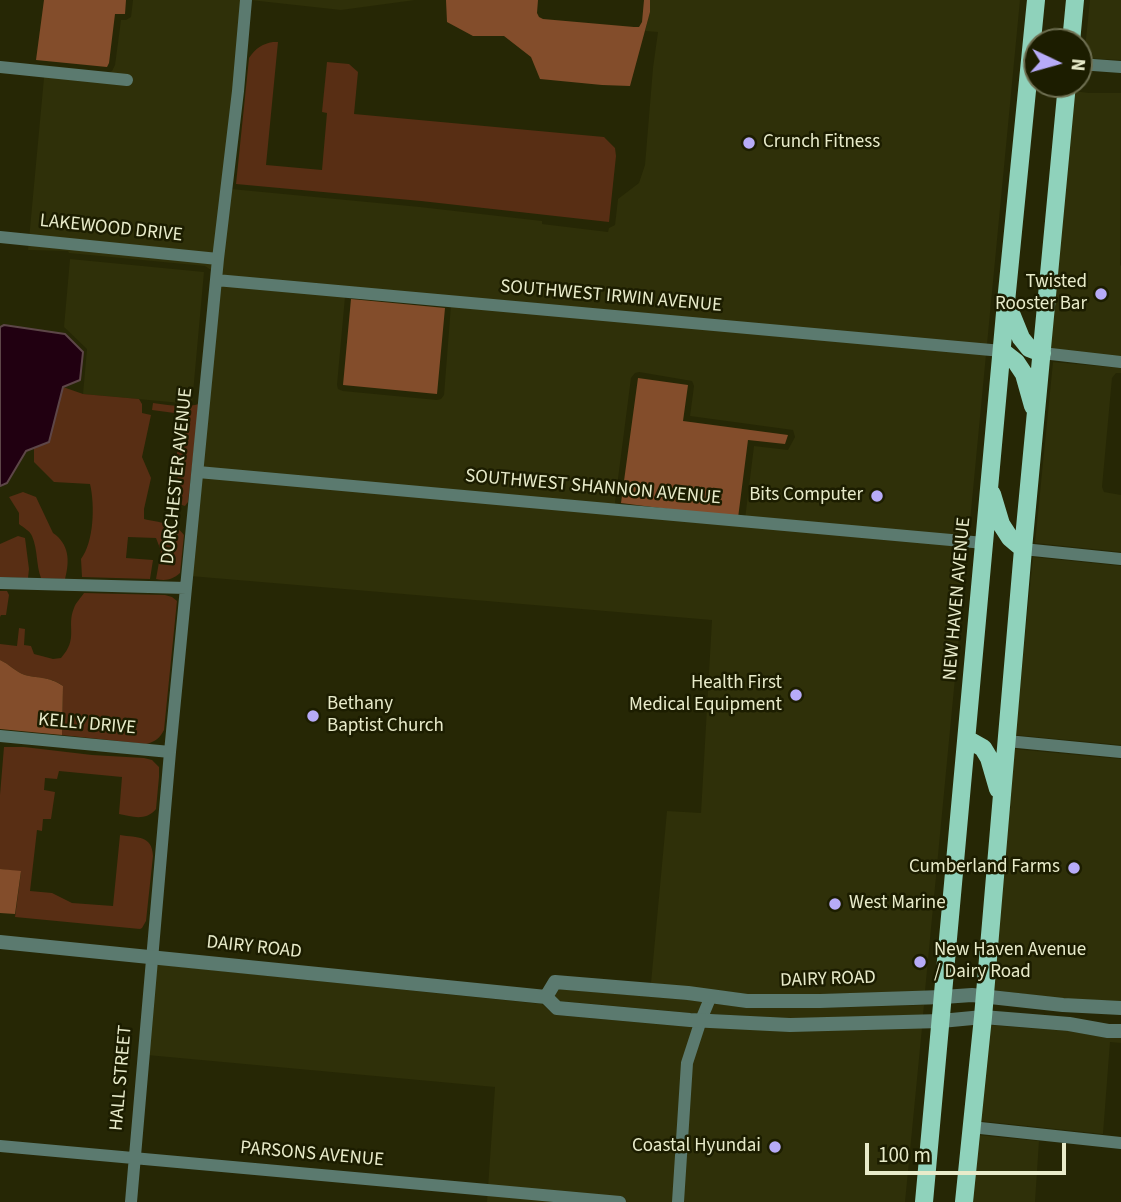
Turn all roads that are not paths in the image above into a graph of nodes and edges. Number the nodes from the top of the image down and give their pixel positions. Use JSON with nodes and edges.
{"nodes":[{"id":1,"x":246,"y":0,"type":"edge"},
{"id":2,"x":1036,"y":0,"type":"edge"},
{"id":3,"x":1075,"y":0,"type":"edge"},
{"id":4,"x":1072,"y":28,"type":"edge"},
{"id":5,"x":1093,"y":65,"type":"edge"},
{"id":6,"x":0,"y":67,"type":"edge"},
{"id":7,"x":1121,"y":67,"type":"edge"},
{"id":8,"x":127,"y":80,"type":"dead end"},
{"id":9,"x":1066,"y":98,"type":"edge"},
{"id":10,"x":0,"y":237,"type":"edge"},
{"id":11,"x":218,"y":259,"type":"junction"},
{"id":12,"x":216,"y":280,"type":"junction"},
{"id":13,"x":1006,"y":302,"type":"junction"},
{"id":14,"x":1002,"y":351,"type":"junction"},
{"id":15,"x":1042,"y":354,"type":"junction"},
{"id":16,"x":1121,"y":362,"type":"edge"},
{"id":17,"x":1036,"y":416,"type":"junction"},
{"id":18,"x":198,"y":472,"type":"junction"},
{"id":19,"x":989,"y":488,"type":"junction"},
{"id":20,"x":984,"y":543,"type":"junction"},
{"id":21,"x":1023,"y":549,"type":"junction"},
{"id":22,"x":1121,"y":559,"type":"edge"},
{"id":23,"x":0,"y":583,"type":"edge"},
{"id":24,"x":187,"y":588,"type":"junction"},
{"id":25,"x":0,"y":736,"type":"edge"},
{"id":26,"x":967,"y":739,"type":"junction"},
{"id":27,"x":1007,"y":741,"type":"junction"},
{"id":28,"x":170,"y":752,"type":"junction"},
{"id":29,"x":1121,"y":752,"type":"edge"},
{"id":30,"x":1002,"y":803,"type":"junction"},
{"id":31,"x":0,"y":942,"type":"edge"},
{"id":32,"x":152,"y":956,"type":"junction"},
{"id":33,"x":711,"y":996,"type":"junction"},
{"id":34,"x":546,"y":997,"type":"junction"},
{"id":35,"x":943,"y":997,"type":"junction"},
{"id":36,"x":984,"y":997,"type":"junction"},
{"id":37,"x":1121,"y":1008,"type":"edge"},
{"id":38,"x":982,"y":1017,"type":"junction"},
{"id":39,"x":701,"y":1020,"type":"junction"},
{"id":40,"x":941,"y":1021,"type":"junction"},
{"id":41,"x":1121,"y":1031,"type":"edge"},
{"id":42,"x":971,"y":1127,"type":"junction"},
{"id":43,"x":1121,"y":1143,"type":"edge"},
{"id":44,"x":0,"y":1146,"type":"edge"},
{"id":45,"x":135,"y":1158,"type":"junction"},
{"id":46,"x":131,"y":1202,"type":"edge"},
{"id":47,"x":620,"y":1202,"type":"edge"},
{"id":48,"x":678,"y":1202,"type":"edge"},
{"id":49,"x":924,"y":1202,"type":"edge"},
{"id":50,"x":964,"y":1202,"type":"edge"}],
"edges":[{"from":1,"to":11,"type":"street","name":"DORCHESTER AVENUE"},
{"from":2,"to":13,"type":"main road","name":"NEW HAVEN AVENUE"},
{"from":3,"to":4,"type":"main road"},
{"from":5,"to":7,"type":"street"},
{"from":6,"to":8,"type":"street"},
{"from":9,"to":15,"type":"main road"},
{"from":10,"to":11,"type":"street","name":"LAKEWOOD DRIVE"},
{"from":11,"to":12,"type":"street","name":"DORCHESTER AVENUE"},
{"from":12,"to":14,"type":"street","name":"SOUTHWEST IRWIN AVENUE"},
{"from":12,"to":18,"type":"street","name":"DORCHESTER AVENUE"},
{"from":13,"to":14,"type":"main road","name":"NEW HAVEN AVENUE"},
{"from":13,"to":15,"type":"main road"},
{"from":14,"to":17,"type":"main road"},
{"from":14,"to":19,"type":"main road","name":"NEW HAVEN AVENUE"},
{"from":15,"to":16,"type":"street"},
{"from":15,"to":17,"type":"main road"},
{"from":17,"to":21,"type":"main road"},
{"from":18,"to":20,"type":"street","name":"SOUTHWEST SHANNON AVENUE"},
{"from":18,"to":24,"type":"street","name":"DORCHESTER AVENUE"},
{"from":19,"to":20,"type":"main road","name":"NEW HAVEN AVENUE"},
{"from":19,"to":21,"type":"main road"},
{"from":20,"to":26,"type":"main road","name":"NEW HAVEN AVENUE"},
{"from":21,"to":22,"type":"street"},
{"from":21,"to":27,"type":"main road"},
{"from":23,"to":24,"type":"street"},
{"from":24,"to":28,"type":"street","name":"DORCHESTER AVENUE"},
{"from":25,"to":28,"type":"street","name":"KELLY DRIVE"},
{"from":26,"to":30,"type":"main road"},
{"from":26,"to":35,"type":"main road","name":"NEW HAVEN AVENUE"},
{"from":27,"to":29,"type":"street"},
{"from":27,"to":30,"type":"main road"},
{"from":28,"to":32,"type":"street","name":"DORCHESTER AVENUE"},
{"from":30,"to":36,"type":"main road"},
{"from":31,"to":32,"type":"street","name":"DAIRY ROAD"},
{"from":32,"to":34,"type":"street","name":"DAIRY ROAD"},
{"from":32,"to":45,"type":"street","name":"HALL STREET"},
{"from":33,"to":34,"type":"street","name":"DAIRY ROAD"},
{"from":33,"to":35,"type":"street","name":"DAIRY ROAD"},
{"from":33,"to":39,"type":"street"},
{"from":34,"to":39,"type":"street","name":"DAIRY ROAD"},
{"from":35,"to":36,"type":"street","name":"DAIRY ROAD"},
{"from":35,"to":40,"type":"main road","name":"NEW HAVEN AVENUE"},
{"from":36,"to":37,"type":"street","name":"DAIRY ROAD"},
{"from":36,"to":38,"type":"main road"},
{"from":38,"to":40,"type":"street","name":"DAIRY ROAD"},
{"from":38,"to":41,"type":"street","name":"DAIRY ROAD"},
{"from":38,"to":42,"type":"main road"},
{"from":39,"to":40,"type":"street","name":"DAIRY ROAD"},
{"from":39,"to":48,"type":"street"},
{"from":40,"to":49,"type":"main road","name":"NEW HAVEN AVENUE"},
{"from":42,"to":43,"type":"street"},
{"from":42,"to":50,"type":"main road"},
{"from":44,"to":45,"type":"street","name":"PARSONS AVENUE"},
{"from":45,"to":46,"type":"street","name":"HALL STREET"},
{"from":45,"to":47,"type":"street","name":"PARSONS AVENUE"}]}
